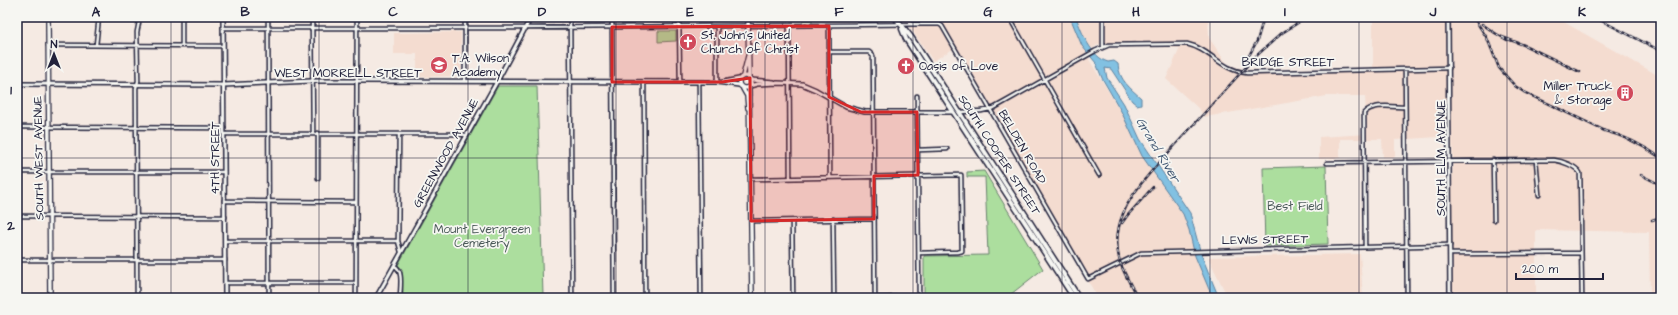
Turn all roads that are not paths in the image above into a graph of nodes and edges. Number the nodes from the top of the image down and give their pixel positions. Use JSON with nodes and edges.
{"nodes":[{"id":1,"x":48,"y":17,"type":"edge"},
{"id":2,"x":98,"y":17,"type":"edge"},
{"id":3,"x":140,"y":17,"type":"edge"},
{"id":4,"x":182,"y":17,"type":"edge"},
{"id":5,"x":223,"y":17,"type":"edge"},
{"id":6,"x":268,"y":17,"type":"edge"},
{"id":7,"x":312,"y":17,"type":"edge"},
{"id":8,"x":357,"y":17,"type":"edge"},
{"id":9,"x":465,"y":17,"type":"edge"},
{"id":10,"x":531,"y":17,"type":"edge"},
{"id":11,"x":570,"y":17,"type":"edge"},
{"id":12,"x":612,"y":17,"type":"edge"},
{"id":13,"x":679,"y":17,"type":"edge"},
{"id":14,"x":748,"y":17,"type":"edge"},
{"id":15,"x":896,"y":17,"type":"edge"},
{"id":16,"x":1009,"y":17,"type":"edge"},
{"id":17,"x":1019,"y":17,"type":"edge"},
{"id":18,"x":1103,"y":17,"type":"edge"},
{"id":19,"x":1448,"y":17,"type":"edge"},
{"id":20,"x":1011,"y":21,"type":"junction"},
{"id":21,"x":901,"y":25,"type":"junction"},
{"id":22,"x":789,"y":26,"type":"junction"},
{"id":23,"x":829,"y":26,"type":"junction"},
{"id":24,"x":612,"y":27,"type":"junction"},
{"id":25,"x":679,"y":27,"type":"junction"},
{"id":26,"x":717,"y":27,"type":"junction"},
{"id":27,"x":748,"y":27,"type":"junction"},
{"id":28,"x":223,"y":28,"type":"junction"},
{"id":29,"x":268,"y":28,"type":"junction"},
{"id":30,"x":312,"y":28,"type":"junction"},
{"id":31,"x":357,"y":28,"type":"junction"},
{"id":32,"x":465,"y":28,"type":"junction"},
{"id":33,"x":525,"y":28,"type":"junction"},
{"id":34,"x":570,"y":28,"type":"junction"},
{"id":35,"x":48,"y":46,"type":"junction"},
{"id":36,"x":96,"y":46,"type":"junction"},
{"id":37,"x":138,"y":46,"type":"junction"},
{"id":38,"x":182,"y":46,"type":"junction"},
{"id":39,"x":223,"y":46,"type":"junction"},
{"id":40,"x":1103,"y":47,"type":"junction"},
{"id":41,"x":829,"y":52,"type":"junction"},
{"id":42,"x":748,"y":53,"type":"junction"},
{"id":43,"x":1449,"y":68,"type":"junction"},
{"id":44,"x":1405,"y":69,"type":"junction"},
{"id":45,"x":743,"y":76,"type":"junction"},
{"id":46,"x":750,"y":79,"type":"junction"},
{"id":47,"x":739,"y":80,"type":"junction"},
{"id":48,"x":1045,"y":80,"type":"junction"},
{"id":49,"x":312,"y":81,"type":"junction"},
{"id":50,"x":357,"y":81,"type":"junction"},
{"id":51,"x":465,"y":81,"type":"junction"},
{"id":52,"x":496,"y":82,"type":"junction"},
{"id":53,"x":570,"y":82,"type":"junction"},
{"id":54,"x":612,"y":82,"type":"junction"},
{"id":55,"x":644,"y":82,"type":"junction"},
{"id":56,"x":680,"y":82,"type":"junction"},
{"id":57,"x":699,"y":82,"type":"junction"},
{"id":58,"x":717,"y":82,"type":"junction"},
{"id":59,"x":722,"y":82,"type":"junction"},
{"id":60,"x":268,"y":83,"type":"junction"},
{"id":61,"x":778,"y":83,"type":"junction"},
{"id":62,"x":789,"y":83,"type":"junction"},
{"id":63,"x":17,"y":84,"type":"edge"},
{"id":64,"x":48,"y":84,"type":"junction"},
{"id":65,"x":137,"y":85,"type":"junction"},
{"id":66,"x":224,"y":85,"type":"junction"},
{"id":67,"x":739,"y":85,"type":"junction"},
{"id":68,"x":750,"y":86,"type":"junction"},
{"id":69,"x":742,"y":88,"type":"junction"},
{"id":70,"x":917,"y":96,"type":"dead end"},
{"id":71,"x":829,"y":97,"type":"junction"},
{"id":72,"x":1405,"y":107,"type":"junction"},
{"id":73,"x":990,"y":110,"type":"junction"},
{"id":74,"x":750,"y":112,"type":"junction"},
{"id":75,"x":917,"y":112,"type":"junction"},
{"id":76,"x":953,"y":112,"type":"junction"},
{"id":77,"x":959,"y":112,"type":"junction"},
{"id":78,"x":874,"y":113,"type":"junction"},
{"id":79,"x":17,"y":127,"type":"edge"},
{"id":80,"x":49,"y":127,"type":"junction"},
{"id":81,"x":136,"y":128,"type":"junction"},
{"id":82,"x":224,"y":128,"type":"junction"},
{"id":83,"x":268,"y":133,"type":"junction"},
{"id":84,"x":313,"y":133,"type":"junction"},
{"id":85,"x":318,"y":133,"type":"junction"},
{"id":86,"x":357,"y":133,"type":"junction"},
{"id":87,"x":224,"y":134,"type":"junction"},
{"id":88,"x":399,"y":134,"type":"junction"},
{"id":89,"x":466,"y":135,"type":"junction"},
{"id":90,"x":918,"y":150,"type":"junction"},
{"id":91,"x":947,"y":150,"type":"dead end"},
{"id":92,"x":1493,"y":160,"type":"junction"},
{"id":93,"x":1536,"y":160,"type":"junction"},
{"id":94,"x":1450,"y":161,"type":"junction"},
{"id":95,"x":1406,"y":162,"type":"junction"},
{"id":96,"x":1327,"y":163,"type":"dead end"},
{"id":97,"x":1364,"y":163,"type":"junction"},
{"id":98,"x":17,"y":172,"type":"edge"},
{"id":99,"x":49,"y":172,"type":"junction"},
{"id":100,"x":136,"y":172,"type":"junction"},
{"id":101,"x":224,"y":172,"type":"junction"},
{"id":102,"x":918,"y":175,"type":"junction"},
{"id":103,"x":1099,"y":175,"type":"dead end"},
{"id":104,"x":874,"y":176,"type":"junction"},
{"id":105,"x":830,"y":177,"type":"junction"},
{"id":106,"x":318,"y":178,"type":"dead end"},
{"id":107,"x":790,"y":178,"type":"junction"},
{"id":108,"x":751,"y":179,"type":"junction"},
{"id":109,"x":1539,"y":195,"type":"dead end"},
{"id":110,"x":224,"y":202,"type":"junction"},
{"id":111,"x":268,"y":202,"type":"junction"},
{"id":112,"x":356,"y":202,"type":"junction"},
{"id":113,"x":17,"y":216,"type":"edge"},
{"id":114,"x":49,"y":216,"type":"junction"},
{"id":115,"x":137,"y":216,"type":"junction"},
{"id":116,"x":225,"y":217,"type":"junction"},
{"id":117,"x":833,"y":219,"type":"junction"},
{"id":118,"x":874,"y":219,"type":"junction"},
{"id":119,"x":1494,"y":220,"type":"dead end"},
{"id":120,"x":751,"y":221,"type":"junction"},
{"id":121,"x":792,"y":221,"type":"junction"},
{"id":122,"x":224,"y":241,"type":"junction"},
{"id":123,"x":268,"y":241,"type":"junction"},
{"id":124,"x":356,"y":241,"type":"junction"},
{"id":125,"x":398,"y":241,"type":"junction"},
{"id":126,"x":1407,"y":245,"type":"junction"},
{"id":127,"x":1450,"y":245,"type":"junction"},
{"id":128,"x":1365,"y":247,"type":"junction"},
{"id":129,"x":401,"y":252,"type":"junction"},
{"id":130,"x":918,"y":253,"type":"junction"},
{"id":131,"x":1581,"y":253,"type":"junction"},
{"id":132,"x":1450,"y":254,"type":"junction"},
{"id":133,"x":17,"y":260,"type":"edge"},
{"id":134,"x":50,"y":260,"type":"junction"},
{"id":135,"x":137,"y":260,"type":"junction"},
{"id":136,"x":225,"y":260,"type":"junction"},
{"id":137,"x":394,"y":266,"type":"junction"},
{"id":138,"x":1088,"y":279,"type":"joint"},
{"id":139,"x":269,"y":282,"type":"junction"},
{"id":140,"x":225,"y":283,"type":"junction"},
{"id":141,"x":356,"y":283,"type":"junction"},
{"id":142,"x":921,"y":297,"type":"edge"},
{"id":143,"x":50,"y":298,"type":"edge"},
{"id":144,"x":137,"y":298,"type":"edge"},
{"id":145,"x":225,"y":298,"type":"edge"},
{"id":146,"x":269,"y":298,"type":"edge"},
{"id":147,"x":356,"y":298,"type":"edge"},
{"id":148,"x":376,"y":298,"type":"edge"},
{"id":149,"x":400,"y":298,"type":"edge"},
{"id":150,"x":572,"y":298,"type":"edge"},
{"id":151,"x":614,"y":298,"type":"edge"},
{"id":152,"x":645,"y":298,"type":"edge"},
{"id":153,"x":701,"y":298,"type":"edge"},
{"id":154,"x":752,"y":298,"type":"edge"},
{"id":155,"x":793,"y":298,"type":"edge"},
{"id":156,"x":834,"y":298,"type":"edge"},
{"id":157,"x":875,"y":298,"type":"edge"},
{"id":158,"x":1074,"y":298,"type":"edge"},
{"id":159,"x":1079,"y":298,"type":"edge"},
{"id":160,"x":1407,"y":298,"type":"edge"},
{"id":161,"x":1450,"y":298,"type":"edge"},
{"id":162,"x":1582,"y":298,"type":"edge"}],
"edges":[{"from":1,"to":35,"type":"main road","name":"SOUTH WEST AVENUE"},
{"from":2,"to":36,"type":"street"},
{"from":3,"to":37,"type":"street"},
{"from":4,"to":38,"type":"street"},
{"from":5,"to":28,"type":"street","name":"4TH STREET"},
{"from":6,"to":29,"type":"street"},
{"from":7,"to":30,"type":"street"},
{"from":8,"to":31,"type":"street"},
{"from":9,"to":32,"type":"street"},
{"from":10,"to":33,"type":"street","name":"GREENWOOD AVENUE"},
{"from":11,"to":34,"type":"street"},
{"from":12,"to":24,"type":"street"},
{"from":13,"to":25,"type":"street"},
{"from":14,"to":27,"type":"main road"},
{"from":15,"to":21,"type":"main road","name":"SOUTH COOPER STREET"},
{"from":16,"to":20,"type":"street"},
{"from":17,"to":20,"type":"street"},
{"from":18,"to":40,"type":"street"},
{"from":19,"to":43,"type":"street","name":"SOUTH ELM AVENUE"},
{"from":20,"to":48,"type":"street"},
{"from":21,"to":23,"type":"street"},
{"from":21,"to":73,"type":"street","name":"BELDEN ROAD"},
{"from":21,"to":76,"type":"main road","name":"SOUTH COOPER STREET"},
{"from":21,"to":77,"type":"main road","name":"SOUTH COOPER STREET"},
{"from":22,"to":23,"type":"street"},
{"from":22,"to":27,"type":"street"},
{"from":22,"to":62,"type":"street"},
{"from":23,"to":41,"type":"street"},
{"from":24,"to":25,"type":"street"},
{"from":24,"to":34,"type":"street"},
{"from":24,"to":54,"type":"street"},
{"from":25,"to":26,"type":"street"},
{"from":25,"to":56,"type":"street"},
{"from":26,"to":27,"type":"street"},
{"from":26,"to":58,"type":"street"},
{"from":27,"to":42,"type":"main road"},
{"from":28,"to":29,"type":"street"},
{"from":28,"to":39,"type":"street","name":"4TH STREET"},
{"from":29,"to":30,"type":"street"},
{"from":29,"to":60,"type":"street"},
{"from":30,"to":31,"type":"street"},
{"from":30,"to":49,"type":"street"},
{"from":31,"to":32,"type":"street"},
{"from":31,"to":50,"type":"street"},
{"from":32,"to":33,"type":"street"},
{"from":32,"to":51,"type":"street"},
{"from":33,"to":34,"type":"street"},
{"from":33,"to":52,"type":"street","name":"GREENWOOD AVENUE"},
{"from":34,"to":53,"type":"street"},
{"from":35,"to":36,"type":"street"},
{"from":35,"to":64,"type":"main road","name":"SOUTH WEST AVENUE"},
{"from":36,"to":37,"type":"street"},
{"from":37,"to":38,"type":"street"},
{"from":37,"to":65,"type":"street"},
{"from":38,"to":39,"type":"street"},
{"from":39,"to":66,"type":"street","name":"4TH STREET"},
{"from":40,"to":44,"type":"street","name":"BRIDGE STREET"},
{"from":40,"to":48,"type":"street","name":"BRIDGE STREET"},
{"from":41,"to":71,"type":"street"},
{"from":41,"to":78,"type":"street"},
{"from":42,"to":45,"type":"main road"},
{"from":42,"to":46,"type":"main road"},
{"from":43,"to":44,"type":"street","name":"BRIDGE STREET"},
{"from":43,"to":94,"type":"street","name":"SOUTH ELM AVENUE"},
{"from":44,"to":72,"type":"street"},
{"from":45,"to":46,"type":"main road"},
{"from":45,"to":47,"type":"main road"},
{"from":46,"to":61,"type":"street"},
{"from":46,"to":68,"type":"main road"},
{"from":47,"to":59,"type":"street"},
{"from":47,"to":67,"type":"main road"},
{"from":48,"to":73,"type":"street","name":"BRIDGE STREET"},
{"from":48,"to":103,"type":"street"},
{"from":49,"to":50,"type":"street","name":"WEST MORRELL STREET"},
{"from":49,"to":60,"type":"street","name":"WEST MORRELL STREET"},
{"from":49,"to":84,"type":"street"},
{"from":50,"to":51,"type":"street","name":"WEST MORRELL STREET"},
{"from":50,"to":86,"type":"street"},
{"from":51,"to":52,"type":"street","name":"WEST MORRELL STREET"},
{"from":52,"to":53,"type":"street","name":"WEST MORRELL STREET"},
{"from":52,"to":89,"type":"street","name":"GREENWOOD AVENUE"},
{"from":53,"to":54,"type":"street","name":"WEST MORRELL STREET"},
{"from":53,"to":150,"type":"street"},
{"from":54,"to":55,"type":"street","name":"WEST MORRELL STREET"},
{"from":54,"to":151,"type":"street"},
{"from":55,"to":56,"type":"street","name":"WEST MORRELL STREET"},
{"from":55,"to":152,"type":"street"},
{"from":56,"to":57,"type":"street","name":"WEST MORRELL STREET"},
{"from":57,"to":58,"type":"street","name":"WEST MORRELL STREET"},
{"from":57,"to":153,"type":"street"},
{"from":58,"to":59,"type":"street","name":"WEST MORRELL STREET"},
{"from":59,"to":67,"type":"street"},
{"from":60,"to":66,"type":"street","name":"WEST MORRELL STREET"},
{"from":60,"to":83,"type":"street"},
{"from":61,"to":62,"type":"street"},
{"from":61,"to":68,"type":"street"},
{"from":62,"to":71,"type":"street"},
{"from":62,"to":107,"type":"street"},
{"from":63,"to":64,"type":"street","name":"WEST MORRELL STREET"},
{"from":64,"to":65,"type":"street","name":"WEST MORRELL STREET"},
{"from":64,"to":80,"type":"main road","name":"SOUTH WEST AVENUE"},
{"from":65,"to":66,"type":"street","name":"WEST MORRELL STREET"},
{"from":65,"to":81,"type":"street"},
{"from":66,"to":82,"type":"street","name":"4TH STREET"},
{"from":67,"to":69,"type":"main road"},
{"from":68,"to":69,"type":"main road"},
{"from":68,"to":74,"type":"main road"},
{"from":69,"to":74,"type":"main road"},
{"from":70,"to":75,"type":"street"},
{"from":71,"to":78,"type":"street"},
{"from":71,"to":105,"type":"street"},
{"from":72,"to":95,"type":"street"},
{"from":72,"to":97,"type":"street"},
{"from":73,"to":77,"type":"street","name":"BRIDGE STREET"},
{"from":73,"to":138,"type":"street","name":"BELDEN ROAD"},
{"from":74,"to":108,"type":"main road"},
{"from":75,"to":76,"type":"street"},
{"from":75,"to":78,"type":"street"},
{"from":75,"to":90,"type":"street"},
{"from":76,"to":77,"type":"main road"},
{"from":76,"to":158,"type":"main road","name":"SOUTH COOPER STREET"},
{"from":77,"to":159,"type":"main road","name":"SOUTH COOPER STREET"},
{"from":78,"to":104,"type":"street"},
{"from":79,"to":80,"type":"street"},
{"from":80,"to":81,"type":"street"},
{"from":80,"to":99,"type":"main road","name":"SOUTH WEST AVENUE"},
{"from":81,"to":82,"type":"street"},
{"from":81,"to":100,"type":"street"},
{"from":82,"to":87,"type":"street","name":"4TH STREET"},
{"from":83,"to":84,"type":"street"},
{"from":83,"to":87,"type":"street"},
{"from":83,"to":111,"type":"street"},
{"from":84,"to":85,"type":"street"},
{"from":85,"to":86,"type":"street"},
{"from":85,"to":106,"type":"street"},
{"from":86,"to":88,"type":"street"},
{"from":86,"to":112,"type":"street"},
{"from":87,"to":101,"type":"street","name":"4TH STREET"},
{"from":88,"to":89,"type":"street"},
{"from":88,"to":125,"type":"street"},
{"from":89,"to":129,"type":"street","name":"GREENWOOD AVENUE"},
{"from":90,"to":91,"type":"street"},
{"from":90,"to":102,"type":"street"},
{"from":92,"to":93,"type":"street"},
{"from":92,"to":94,"type":"street"},
{"from":92,"to":119,"type":"street"},
{"from":93,"to":109,"type":"street"},
{"from":93,"to":131,"type":"street"},
{"from":94,"to":95,"type":"street"},
{"from":94,"to":127,"type":"street","name":"SOUTH ELM AVENUE"},
{"from":95,"to":97,"type":"street"},
{"from":95,"to":126,"type":"street"},
{"from":96,"to":97,"type":"street"},
{"from":97,"to":128,"type":"street"},
{"from":98,"to":99,"type":"street"},
{"from":99,"to":100,"type":"street"},
{"from":99,"to":114,"type":"main road","name":"SOUTH WEST AVENUE"},
{"from":100,"to":101,"type":"street"},
{"from":100,"to":115,"type":"street"},
{"from":101,"to":110,"type":"street","name":"4TH STREET"},
{"from":102,"to":104,"type":"street"},
{"from":102,"to":130,"type":"street"},
{"from":102,"to":130,"type":"street"},
{"from":104,"to":105,"type":"street"},
{"from":104,"to":118,"type":"street"},
{"from":105,"to":107,"type":"street"},
{"from":107,"to":108,"type":"street"},
{"from":108,"to":120,"type":"main road"},
{"from":110,"to":111,"type":"street"},
{"from":110,"to":116,"type":"street","name":"4TH STREET"},
{"from":111,"to":112,"type":"street"},
{"from":111,"to":123,"type":"street"},
{"from":112,"to":124,"type":"street"},
{"from":113,"to":114,"type":"street"},
{"from":114,"to":115,"type":"street"},
{"from":114,"to":134,"type":"main road","name":"SOUTH WEST AVENUE"},
{"from":115,"to":116,"type":"street"},
{"from":115,"to":135,"type":"street"},
{"from":116,"to":122,"type":"street","name":"4TH STREET"},
{"from":117,"to":118,"type":"street"},
{"from":117,"to":121,"type":"street"},
{"from":117,"to":156,"type":"street"},
{"from":118,"to":157,"type":"street"},
{"from":120,"to":121,"type":"street"},
{"from":120,"to":154,"type":"main road"},
{"from":121,"to":155,"type":"street"},
{"from":122,"to":123,"type":"street"},
{"from":122,"to":136,"type":"street","name":"4TH STREET"},
{"from":123,"to":124,"type":"street"},
{"from":123,"to":139,"type":"street"},
{"from":124,"to":125,"type":"street"},
{"from":124,"to":141,"type":"street"},
{"from":125,"to":129,"type":"street"},
{"from":126,"to":127,"type":"street","name":"LEWIS STREET"},
{"from":126,"to":128,"type":"street","name":"LEWIS STREET"},
{"from":126,"to":160,"type":"street"},
{"from":127,"to":132,"type":"street","name":"SOUTH ELM AVENUE"},
{"from":128,"to":138,"type":"street","name":"LEWIS STREET"},
{"from":129,"to":137,"type":"street","name":"GREENWOOD AVENUE"},
{"from":130,"to":142,"type":"street"},
{"from":131,"to":132,"type":"street"},
{"from":131,"to":162,"type":"street"},
{"from":132,"to":161,"type":"street","name":"SOUTH ELM AVENUE"},
{"from":133,"to":134,"type":"street"},
{"from":134,"to":135,"type":"street"},
{"from":134,"to":143,"type":"main road","name":"SOUTH WEST AVENUE"},
{"from":135,"to":136,"type":"street"},
{"from":135,"to":144,"type":"street"},
{"from":136,"to":140,"type":"street","name":"4TH STREET"},
{"from":137,"to":148,"type":"street","name":"GREENWOOD AVENUE"},
{"from":137,"to":149,"type":"street"},
{"from":139,"to":140,"type":"street"},
{"from":139,"to":141,"type":"street"},
{"from":139,"to":146,"type":"street"},
{"from":140,"to":145,"type":"street","name":"4TH STREET"},
{"from":141,"to":147,"type":"street"},
{"from":142,"to":157,"type":"street"}]}
